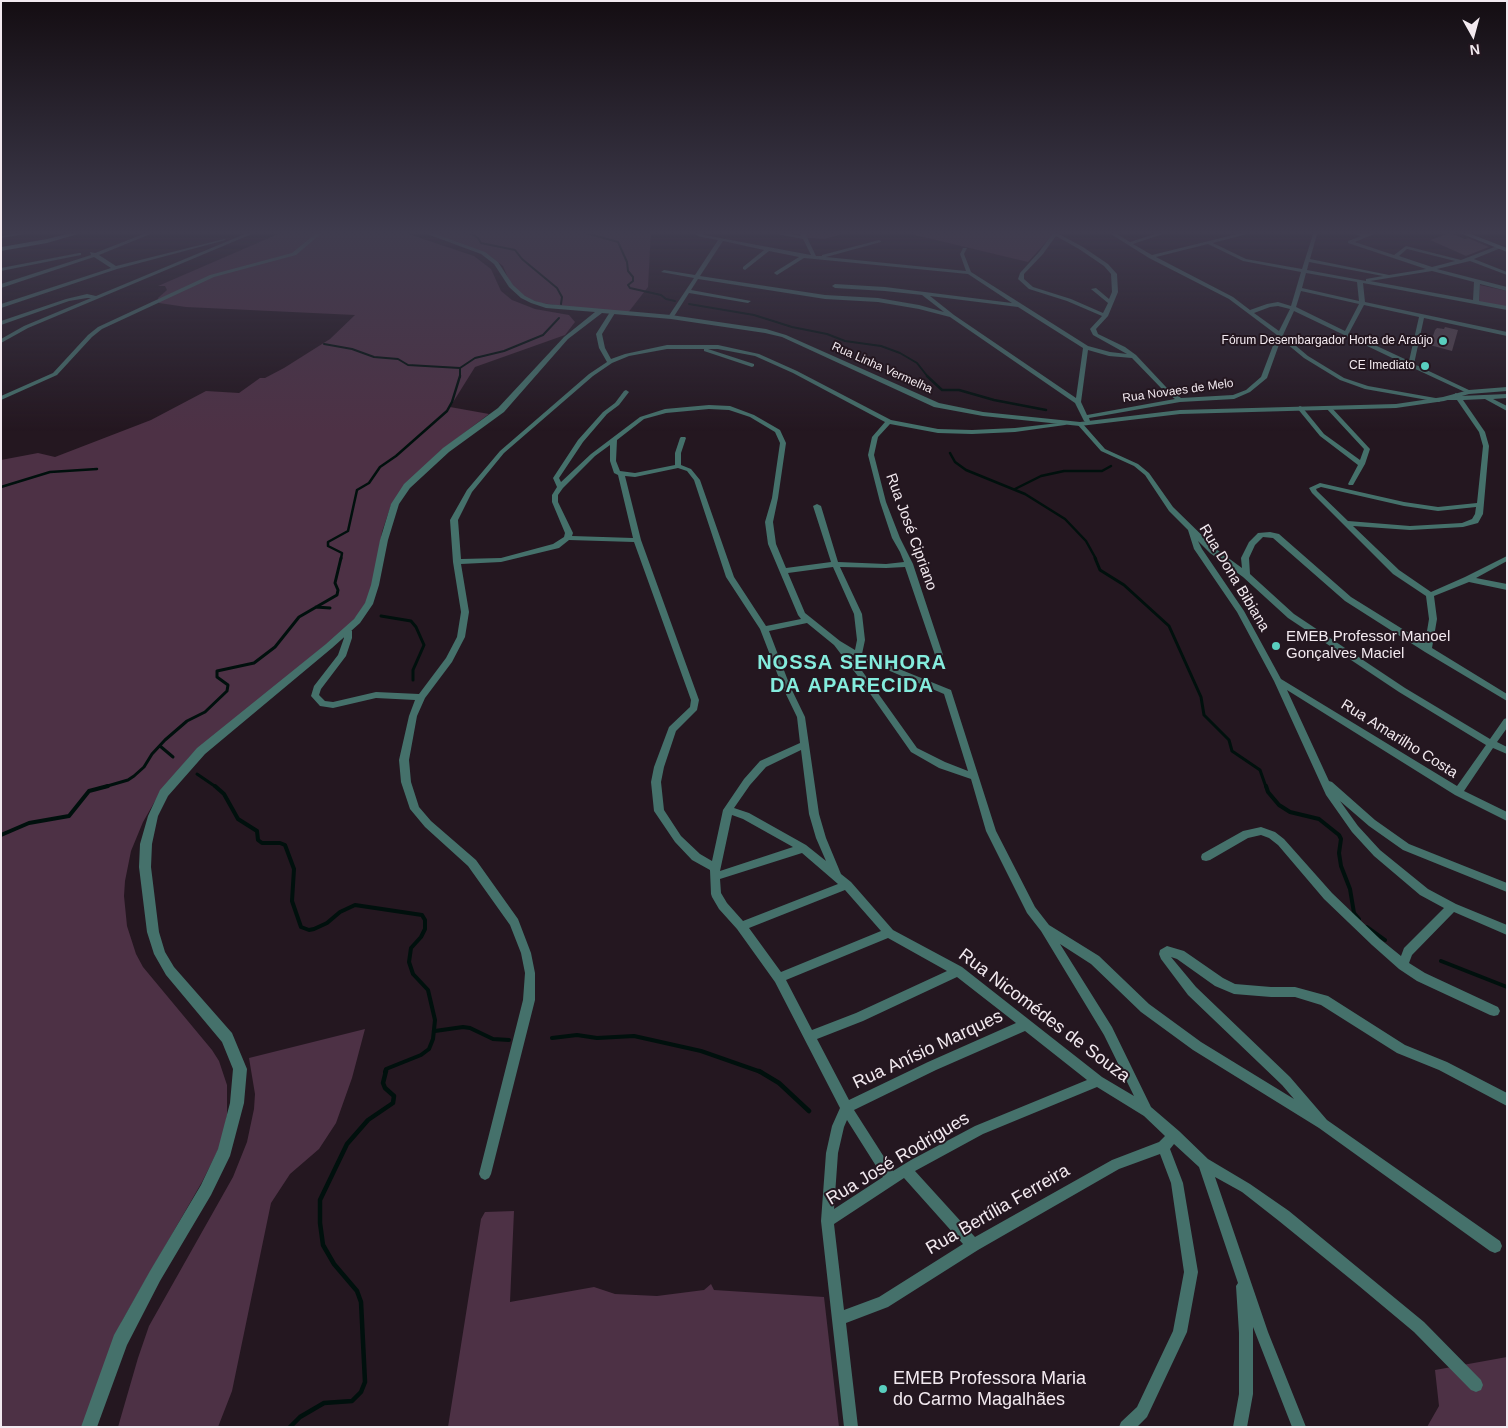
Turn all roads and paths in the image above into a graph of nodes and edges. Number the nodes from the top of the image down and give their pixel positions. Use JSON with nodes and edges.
{"nodes":[{"id":1,"x":26,"y":298,"type":"edge"},
{"id":2,"x":79,"y":298,"type":"edge"},
{"id":3,"x":96,"y":298,"type":"edge"},
{"id":4,"x":165,"y":298,"type":"edge"},
{"id":5,"x":524,"y":298,"type":"edge"},
{"id":6,"x":684,"y":298,"type":"edge"},
{"id":7,"x":728,"y":298,"type":"edge"},
{"id":8,"x":836,"y":298,"type":"edge"},
{"id":9,"x":929,"y":298,"type":"edge"},
{"id":10,"x":954,"y":298,"type":"edge"},
{"id":11,"x":1009,"y":298,"type":"edge"},
{"id":12,"x":1062,"y":298,"type":"edge"},
{"id":13,"x":1105,"y":298,"type":"edge"},
{"id":14,"x":1112,"y":298,"type":"edge"},
{"id":15,"x":1229,"y":298,"type":"edge"},
{"id":16,"x":1296,"y":298,"type":"edge"},
{"id":17,"x":1337,"y":298,"type":"edge"},
{"id":18,"x":1361,"y":298,"type":"edge"},
{"id":19,"x":1446,"y":298,"type":"edge"},
{"id":20,"x":1476,"y":298,"type":"edge"},
{"id":21,"x":748,"y":301,"type":"dead end"},
{"id":22,"x":1110,"y":302,"type":"junction"},
{"id":23,"x":1362,"y":303,"type":"junction"},
{"id":24,"x":1476,"y":303,"type":"junction"},
{"id":25,"x":1,"y":306,"type":"edge"},
{"id":26,"x":1022,"y":306,"type":"junction"},
{"id":27,"x":1293,"y":308,"type":"junction"},
{"id":28,"x":1507,"y":308,"type":"edge"},
{"id":29,"x":599,"y":312,"type":"junction"},
{"id":30,"x":1250,"y":312,"type":"junction"},
{"id":31,"x":612,"y":313,"type":"junction"},
{"id":32,"x":1422,"y":315,"type":"junction"},
{"id":33,"x":952,"y":316,"type":"junction"},
{"id":34,"x":1105,"y":316,"type":"junction"},
{"id":35,"x":671,"y":317,"type":"junction"},
{"id":36,"x":1,"y":323,"type":"edge"},
{"id":37,"x":1346,"y":334,"type":"junction"},
{"id":38,"x":1507,"y":334,"type":"edge"},
{"id":39,"x":1280,"y":335,"type":"junction"},
{"id":40,"x":1,"y":341,"type":"edge"},
{"id":41,"x":691,"y":346,"type":"junction"},
{"id":42,"x":1086,"y":347,"type":"junction"},
{"id":43,"x":1134,"y":356,"type":"junction"},
{"id":44,"x":610,"y":362,"type":"junction"},
{"id":45,"x":752,"y":365,"type":"dead end"},
{"id":46,"x":1411,"y":365,"type":"junction"},
{"id":47,"x":1507,"y":389,"type":"edge"},
{"id":48,"x":626,"y":392,"type":"dead end"},
{"id":49,"x":1469,"y":392,"type":"junction"},
{"id":50,"x":1395,"y":394,"type":"junction"},
{"id":51,"x":1507,"y":396,"type":"edge"},
{"id":52,"x":1458,"y":397,"type":"junction"},
{"id":53,"x":1485,"y":397,"type":"junction"},
{"id":54,"x":1,"y":398,"type":"edge"},
{"id":55,"x":1180,"y":400,"type":"junction"},
{"id":56,"x":1441,"y":400,"type":"junction"},
{"id":57,"x":1078,"y":402,"type":"junction"},
{"id":58,"x":1414,"y":403,"type":"junction"},
{"id":59,"x":1300,"y":408,"type":"junction"},
{"id":60,"x":1329,"y":408,"type":"junction"},
{"id":61,"x":1507,"y":409,"type":"edge"},
{"id":62,"x":890,"y":422,"type":"junction"},
{"id":63,"x":1084,"y":422,"type":"junction"},
{"id":64,"x":1065,"y":423,"type":"junction"},
{"id":65,"x":682,"y":438,"type":"dead end"},
{"id":66,"x":614,"y":439,"type":"junction"},
{"id":67,"x":1362,"y":464,"type":"junction"},
{"id":68,"x":678,"y":466,"type":"junction"},
{"id":69,"x":621,"y":474,"type":"junction"},
{"id":70,"x":1351,"y":484,"type":"dead end"},
{"id":71,"x":560,"y":487,"type":"junction"},
{"id":72,"x":1479,"y":505,"type":"junction"},
{"id":73,"x":817,"y":506,"type":"dead end"},
{"id":74,"x":1347,"y":523,"type":"junction"},
{"id":75,"x":1190,"y":528,"type":"junction"},
{"id":76,"x":567,"y":538,"type":"junction"},
{"id":77,"x":637,"y":540,"type":"junction"},
{"id":78,"x":1507,"y":558,"type":"edge"},
{"id":79,"x":457,"y":562,"type":"junction"},
{"id":80,"x":835,"y":564,"type":"junction"},
{"id":81,"x":908,"y":564,"type":"junction"},
{"id":82,"x":784,"y":571,"type":"junction"},
{"id":83,"x":1246,"y":575,"type":"junction"},
{"id":84,"x":1468,"y":579,"type":"junction"},
{"id":85,"x":1507,"y":587,"type":"edge"},
{"id":86,"x":1430,"y":595,"type":"junction"},
{"id":87,"x":808,"y":620,"type":"junction"},
{"id":88,"x":764,"y":629,"type":"junction"},
{"id":89,"x":348,"y":631,"type":"junction"},
{"id":90,"x":837,"y":643,"type":"junction"},
{"id":91,"x":1428,"y":650,"type":"junction"},
{"id":92,"x":858,"y":655,"type":"junction"},
{"id":93,"x":939,"y":655,"type":"dead end"},
{"id":94,"x":1278,"y":681,"type":"junction"},
{"id":95,"x":421,"y":697,"type":"junction"},
{"id":96,"x":1507,"y":698,"type":"edge"},
{"id":97,"x":1507,"y":721,"type":"edge"},
{"id":98,"x":1490,"y":744,"type":"junction"},
{"id":99,"x":805,"y":745,"type":"junction"},
{"id":100,"x":1507,"y":751,"type":"edge"},
{"id":101,"x":975,"y":777,"type":"junction"},
{"id":102,"x":1323,"y":780,"type":"junction"},
{"id":103,"x":1458,"y":792,"type":"junction"},
{"id":104,"x":728,"y":810,"type":"junction"},
{"id":105,"x":1507,"y":817,"type":"edge"},
{"id":106,"x":803,"y":848,"type":"junction"},
{"id":107,"x":1206,"y":857,"type":"dead end"},
{"id":108,"x":716,"y":872,"type":"junction"},
{"id":109,"x":837,"y":876,"type":"junction"},
{"id":110,"x":847,"y":885,"type":"junction"},
{"id":111,"x":1507,"y":888,"type":"edge"},
{"id":112,"x":1452,"y":907,"type":"junction"},
{"id":113,"x":741,"y":926,"type":"junction"},
{"id":114,"x":1045,"y":928,"type":"junction"},
{"id":115,"x":1507,"y":930,"type":"edge"},
{"id":116,"x":889,"y":933,"type":"junction"},
{"id":117,"x":1403,"y":965,"type":"junction"},
{"id":118,"x":958,"y":971,"type":"junction"},
{"id":119,"x":779,"y":978,"type":"junction"},
{"id":120,"x":1494,"y":1011,"type":"dead end"},
{"id":121,"x":1025,"y":1025,"type":"junction"},
{"id":122,"x":810,"y":1036,"type":"junction"},
{"id":123,"x":1098,"y":1081,"type":"junction"},
{"id":124,"x":1507,"y":1100,"type":"edge"},
{"id":125,"x":846,"y":1108,"type":"junction"},
{"id":126,"x":1147,"y":1112,"type":"junction"},
{"id":127,"x":1323,"y":1124,"type":"junction"},
{"id":128,"x":1175,"y":1135,"type":"junction"},
{"id":129,"x":1163,"y":1147,"type":"junction"},
{"id":130,"x":1204,"y":1163,"type":"junction"},
{"id":131,"x":906,"y":1170,"type":"junction"},
{"id":132,"x":486,"y":1174,"type":"dead end"},
{"id":133,"x":892,"y":1180,"type":"junction"},
{"id":134,"x":827,"y":1221,"type":"junction"},
{"id":135,"x":973,"y":1245,"type":"junction"},
{"id":136,"x":1495,"y":1246,"type":"dead end"},
{"id":137,"x":1243,"y":1274,"type":"junction"},
{"id":138,"x":840,"y":1318,"type":"junction"},
{"id":139,"x":1476,"y":1385,"type":"dead end"},
{"id":140,"x":89,"y":1427,"type":"edge"},
{"id":141,"x":851,"y":1427,"type":"edge"},
{"id":142,"x":1126,"y":1427,"type":"edge"},
{"id":143,"x":1240,"y":1427,"type":"edge"},
{"id":144,"x":1300,"y":1427,"type":"edge"}],
"edges":[{"from":1,"to":25,"type":"street"},
{"from":2,"to":36,"type":"street"},
{"from":3,"to":40,"type":"street"},
{"from":4,"to":54,"type":"street"},
{"from":5,"to":29,"type":"street","name":"Rua Linha Vermelha"},
{"from":6,"to":35,"type":"street"},
{"from":7,"to":21,"type":"street"},
{"from":8,"to":33,"type":"street"},
{"from":9,"to":33,"type":"street"},
{"from":10,"to":26,"type":"street"},
{"from":11,"to":26,"type":"street"},
{"from":12,"to":34,"type":"street"},
{"from":13,"to":22,"type":"street"},
{"from":14,"to":22,"type":"street"},
{"from":15,"to":30,"type":"street"},
{"from":16,"to":27,"type":"street","name":"Rua Novaes de Melo"},
{"from":17,"to":23,"type":"street"},
{"from":18,"to":23,"type":"street"},
{"from":19,"to":24,"type":"street"},
{"from":20,"to":24,"type":"street"},
{"from":22,"to":34,"type":"street"},
{"from":23,"to":32,"type":"street"},
{"from":23,"to":37,"type":"street"},
{"from":24,"to":28,"type":"street"},
{"from":26,"to":42,"type":"street"},
{"from":27,"to":30,"type":"street"},
{"from":27,"to":37,"type":"street"},
{"from":27,"to":39,"type":"street","name":"Rua Novaes de Melo"},
{"from":29,"to":31,"type":"street","name":"Rua Linha Vermelha"},
{"from":29,"to":89,"type":"street"},
{"from":30,"to":39,"type":"street"},
{"from":31,"to":35,"type":"street","name":"Rua Linha Vermelha"},
{"from":31,"to":44,"type":"street"},
{"from":32,"to":38,"type":"street"},
{"from":32,"to":46,"type":"street"},
{"from":33,"to":57,"type":"street"},
{"from":34,"to":43,"type":"street"},
{"from":35,"to":64,"type":"street","name":"Rua Linha Vermelha"},
{"from":37,"to":46,"type":"street"},
{"from":39,"to":50,"type":"street"},
{"from":39,"to":55,"type":"street","name":"Rua Novaes de Melo"},
{"from":41,"to":44,"type":"street"},
{"from":41,"to":45,"type":"street"},
{"from":41,"to":62,"type":"street"},
{"from":42,"to":43,"type":"street"},
{"from":42,"to":57,"type":"street"},
{"from":43,"to":55,"type":"street"},
{"from":44,"to":79,"type":"street"},
{"from":46,"to":49,"type":"street"},
{"from":47,"to":49,"type":"street","name":"Rua Linha Vermelha"},
{"from":48,"to":71,"type":"street"},
{"from":49,"to":52,"type":"street","name":"Rua Linha Vermelha"},
{"from":50,"to":56,"type":"street"},
{"from":50,"to":58,"type":"street"},
{"from":51,"to":53,"type":"street"},
{"from":52,"to":53,"type":"street"},
{"from":52,"to":56,"type":"street","name":"Rua Linha Vermelha"},
{"from":52,"to":72,"type":"street"},
{"from":53,"to":61,"type":"street"},
{"from":55,"to":63,"type":"street","name":"Rua Novaes de Melo"},
{"from":56,"to":58,"type":"street","name":"Rua Linha Vermelha"},
{"from":57,"to":63,"type":"street","name":"Rua Dona Bibiana"},
{"from":58,"to":60,"type":"street","name":"Rua Linha Vermelha"},
{"from":59,"to":60,"type":"street","name":"Rua Linha Vermelha"},
{"from":59,"to":63,"type":"street","name":"Rua Linha Vermelha"},
{"from":59,"to":67,"type":"street"},
{"from":60,"to":67,"type":"street"},
{"from":62,"to":64,"type":"street"},
{"from":62,"to":81,"type":"street","name":"Rua José Cipriano"},
{"from":63,"to":64,"type":"street","name":"Rua Linha Vermelha"},
{"from":63,"to":75,"type":"street","name":"Rua Dona Bibiana"},
{"from":65,"to":68,"type":"street"},
{"from":66,"to":69,"type":"street"},
{"from":66,"to":71,"type":"street"},
{"from":66,"to":82,"type":"street"},
{"from":67,"to":70,"type":"street"},
{"from":68,"to":69,"type":"street"},
{"from":68,"to":88,"type":"street"},
{"from":69,"to":77,"type":"street"},
{"from":71,"to":76,"type":"street"},
{"from":72,"to":74,"type":"street"},
{"from":72,"to":74,"type":"street"},
{"from":73,"to":80,"type":"street"},
{"from":74,"to":86,"type":"street"},
{"from":75,"to":83,"type":"street"},
{"from":75,"to":94,"type":"street","name":"Rua Dona Bibiana"},
{"from":76,"to":77,"type":"street"},
{"from":76,"to":79,"type":"street"},
{"from":77,"to":108,"type":"street"},
{"from":78,"to":84,"type":"street"},
{"from":79,"to":95,"type":"street"},
{"from":80,"to":81,"type":"street"},
{"from":80,"to":82,"type":"street"},
{"from":80,"to":92,"type":"street"},
{"from":81,"to":93,"type":"street","name":"Rua José Cipriano"},
{"from":82,"to":87,"type":"street"},
{"from":83,"to":91,"type":"street"},
{"from":83,"to":98,"type":"street"},
{"from":84,"to":85,"type":"street"},
{"from":84,"to":86,"type":"street"},
{"from":86,"to":91,"type":"street"},
{"from":87,"to":88,"type":"street"},
{"from":87,"to":90,"type":"street"},
{"from":88,"to":99,"type":"street"},
{"from":89,"to":95,"type":"street"},
{"from":89,"to":140,"type":"street"},
{"from":90,"to":92,"type":"street"},
{"from":90,"to":101,"type":"street"},
{"from":91,"to":96,"type":"street"},
{"from":92,"to":101,"type":"street"},
{"from":94,"to":102,"type":"street","name":"Rua Dona Bibiana"},
{"from":94,"to":103,"type":"street","name":"Rua Amarilho Costa"},
{"from":95,"to":132,"type":"street"},
{"from":97,"to":98,"type":"street"},
{"from":98,"to":100,"type":"street"},
{"from":98,"to":103,"type":"street"},
{"from":99,"to":104,"type":"street"},
{"from":99,"to":109,"type":"street"},
{"from":101,"to":114,"type":"street"},
{"from":102,"to":111,"type":"street"},
{"from":102,"to":112,"type":"street"},
{"from":103,"to":105,"type":"street","name":"Rua Amarilho Costa"},
{"from":104,"to":106,"type":"street","name":"Rua Nicomédes de Souza"},
{"from":104,"to":108,"type":"street"},
{"from":106,"to":108,"type":"street"},
{"from":106,"to":109,"type":"street","name":"Rua Nicomédes de Souza"},
{"from":107,"to":117,"type":"street"},
{"from":108,"to":113,"type":"street"},
{"from":109,"to":110,"type":"street","name":"Rua Nicomédes de Souza"},
{"from":110,"to":113,"type":"street"},
{"from":110,"to":116,"type":"street","name":"Rua Nicomédes de Souza"},
{"from":112,"to":115,"type":"street"},
{"from":112,"to":117,"type":"street"},
{"from":113,"to":119,"type":"street"},
{"from":114,"to":126,"type":"street"},
{"from":114,"to":127,"type":"street"},
{"from":116,"to":118,"type":"street","name":"Rua Nicomédes de Souza"},
{"from":116,"to":119,"type":"street"},
{"from":117,"to":120,"type":"street"},
{"from":118,"to":121,"type":"street","name":"Rua Nicomédes de Souza"},
{"from":118,"to":122,"type":"street"},
{"from":119,"to":122,"type":"street"},
{"from":121,"to":123,"type":"street","name":"Rua Nicomédes de Souza"},
{"from":121,"to":125,"type":"street","name":"Rua Anísio Marques"},
{"from":122,"to":125,"type":"street"},
{"from":123,"to":126,"type":"street","name":"Rua Nicomédes de Souza"},
{"from":123,"to":131,"type":"street","name":"Rua José Rodrigues"},
{"from":124,"to":127,"type":"street"},
{"from":125,"to":133,"type":"street"},
{"from":125,"to":134,"type":"street"},
{"from":126,"to":128,"type":"street","name":"Rua Nicomédes de Souza"},
{"from":127,"to":136,"type":"street"},
{"from":128,"to":129,"type":"street","name":"Rua Bertília Ferreira"},
{"from":128,"to":130,"type":"street","name":"Rua Nicomédes de Souza"},
{"from":129,"to":135,"type":"street","name":"Rua Bertília Ferreira"},
{"from":129,"to":142,"type":"street"},
{"from":130,"to":137,"type":"street"},
{"from":130,"to":139,"type":"street"},
{"from":131,"to":133,"type":"street","name":"Rua José Rodrigues"},
{"from":131,"to":135,"type":"street"},
{"from":133,"to":134,"type":"street","name":"Rua José Rodrigues"},
{"from":134,"to":138,"type":"street"},
{"from":135,"to":138,"type":"street","name":"Rua Bertília Ferreira"},
{"from":137,"to":143,"type":"street"},
{"from":137,"to":144,"type":"street"},
{"from":138,"to":141,"type":"street"}]}
